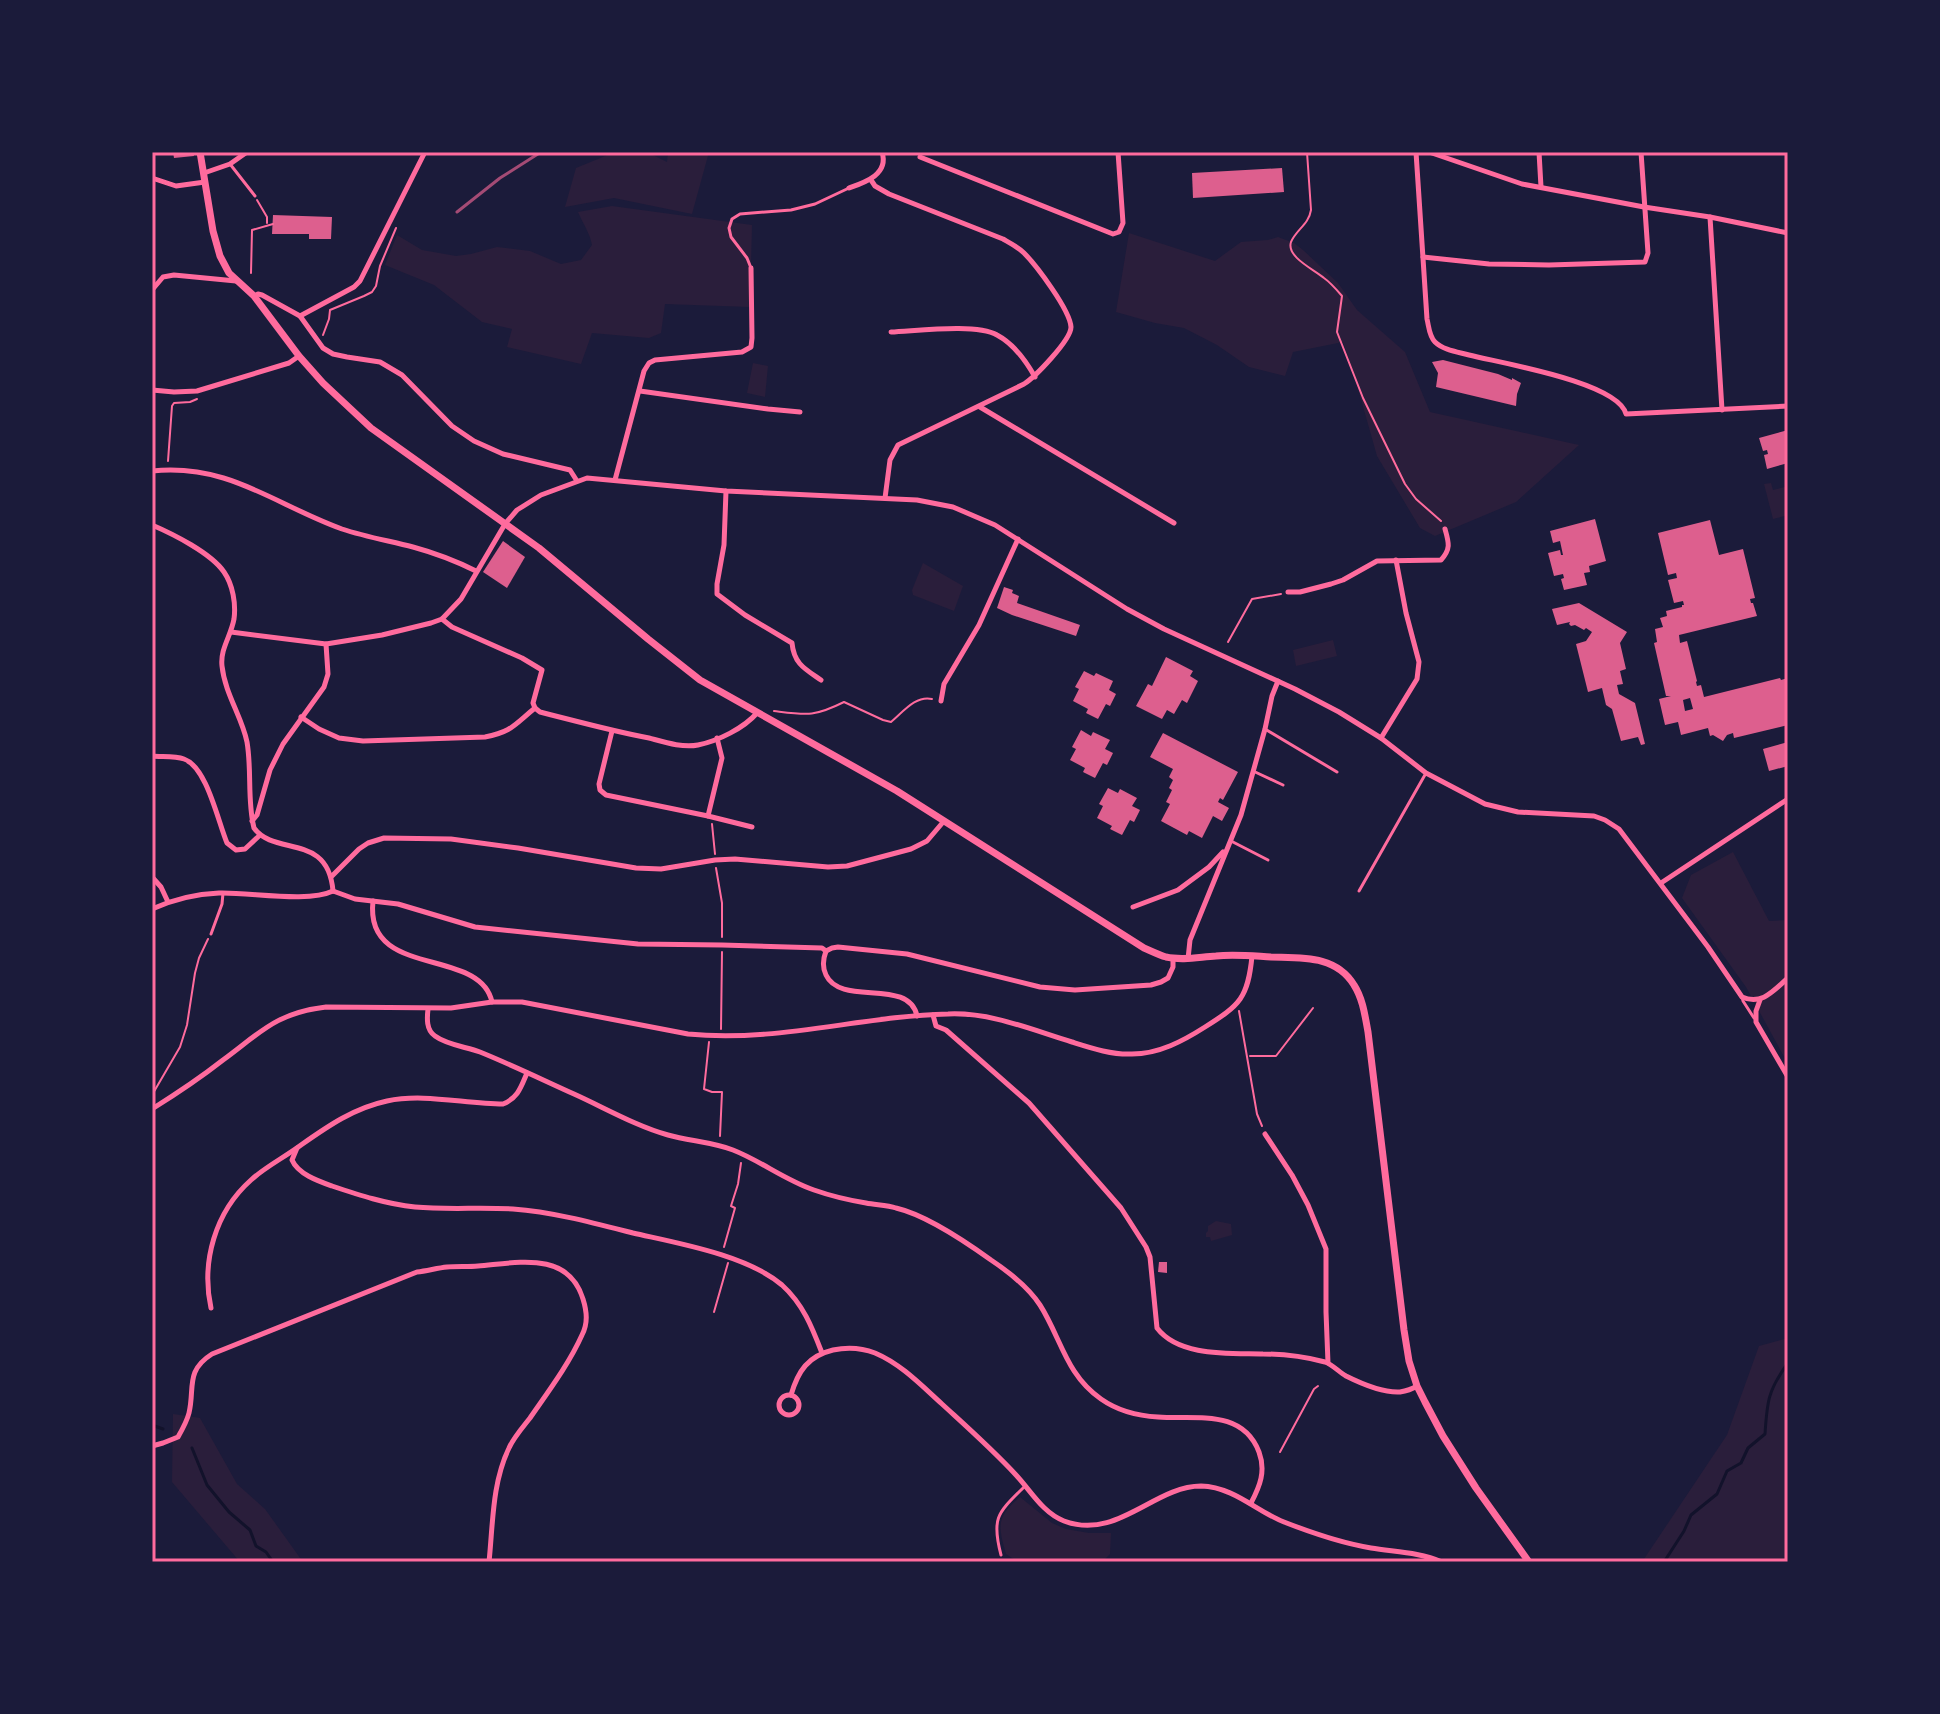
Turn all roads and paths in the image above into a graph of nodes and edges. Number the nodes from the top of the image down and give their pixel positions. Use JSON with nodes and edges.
{"nodes":[{"id":1,"x":200,"y":152,"type":"edge"},
{"id":2,"x":247,"y":152,"type":"edge"},
{"id":3,"x":425,"y":152,"type":"edge"},
{"id":4,"x":882,"y":152,"type":"edge"},
{"id":5,"x":1118,"y":152,"type":"edge"},
{"id":6,"x":1307,"y":152,"type":"edge"},
{"id":7,"x":1416,"y":152,"type":"edge"},
{"id":8,"x":1429,"y":152,"type":"edge"},
{"id":9,"x":1539,"y":152,"type":"edge"},
{"id":10,"x":1641,"y":152,"type":"edge"},
{"id":11,"x":920,"y":157,"type":"dead end"},
{"id":12,"x":230,"y":164,"type":"junction"},
{"id":13,"x":204,"y":173,"type":"junction"},
{"id":14,"x":152,"y":178,"type":"edge"},
{"id":15,"x":871,"y":180,"type":"junction"},
{"id":16,"x":205,"y":182,"type":"junction"},
{"id":17,"x":1541,"y":187,"type":"junction"},
{"id":18,"x":849,"y":188,"type":"joint"},
{"id":19,"x":255,"y":196,"type":"joint"},
{"id":20,"x":1644,"y":207,"type":"junction"},
{"id":21,"x":1710,"y":217,"type":"junction"},
{"id":22,"x":273,"y":224,"type":"dead end"},
{"id":23,"x":268,"y":226,"type":"junction"},
{"id":24,"x":395,"y":230,"type":"dead end"},
{"id":25,"x":1788,"y":233,"type":"edge"},
{"id":26,"x":1423,"y":257,"type":"junction"},
{"id":27,"x":751,"y":268,"type":"joint"},
{"id":28,"x":251,"y":273,"type":"dead end"},
{"id":29,"x":237,"y":281,"type":"junction"},
{"id":30,"x":152,"y":290,"type":"edge"},
{"id":31,"x":254,"y":296,"type":"junction"},
{"id":32,"x":300,"y":316,"type":"junction"},
{"id":33,"x":891,"y":332,"type":"dead end"},
{"id":34,"x":317,"y":342,"type":"junction"},
{"id":35,"x":299,"y":356,"type":"junction"},
{"id":36,"x":1035,"y":377,"type":"junction"},
{"id":37,"x":152,"y":390,"type":"edge"},
{"id":38,"x":640,"y":391,"type":"junction"},
{"id":39,"x":196,"y":400,"type":"dead end"},
{"id":40,"x":980,"y":406,"type":"junction"},
{"id":41,"x":1788,"y":406,"type":"edge"},
{"id":42,"x":1722,"y":410,"type":"junction"},
{"id":43,"x":800,"y":412,"type":"dead end"},
{"id":44,"x":168,"y":462,"type":"dead end"},
{"id":45,"x":152,"y":471,"type":"edge"},
{"id":46,"x":615,"y":480,"type":"junction"},
{"id":47,"x":577,"y":481,"type":"junction"},
{"id":48,"x":726,"y":491,"type":"junction"},
{"id":49,"x":885,"y":498,"type":"junction"},
{"id":50,"x":1174,"y":523,"type":"dead end"},
{"id":51,"x":505,"y":524,"type":"junction"},
{"id":52,"x":152,"y":525,"type":"edge"},
{"id":53,"x":1445,"y":529,"type":"joint"},
{"id":54,"x":1018,"y":539,"type":"junction"},
{"id":55,"x":1396,"y":560,"type":"junction"},
{"id":56,"x":476,"y":571,"type":"junction"},
{"id":57,"x":1288,"y":592,"type":"joint"},
{"id":58,"x":442,"y":619,"type":"junction"},
{"id":59,"x":231,"y":632,"type":"junction"},
{"id":60,"x":1228,"y":642,"type":"dead end"},
{"id":61,"x":326,"y":644,"type":"junction"},
{"id":62,"x":821,"y":680,"type":"dead end"},
{"id":63,"x":1278,"y":681,"type":"junction"},
{"id":64,"x":941,"y":701,"type":"joint"},
{"id":65,"x":535,"y":708,"type":"junction"},
{"id":66,"x":757,"y":713,"type":"junction"},
{"id":67,"x":301,"y":717,"type":"junction"},
{"id":68,"x":1265,"y":729,"type":"junction"},
{"id":69,"x":612,"y":731,"type":"junction"},
{"id":70,"x":717,"y":738,"type":"junction"},
{"id":71,"x":1381,"y":738,"type":"junction"},
{"id":72,"x":152,"y":756,"type":"edge"},
{"id":73,"x":1253,"y":771,"type":"junction"},
{"id":74,"x":1337,"y":772,"type":"dead end"},
{"id":75,"x":1426,"y":773,"type":"junction"},
{"id":76,"x":1283,"y":785,"type":"dead end"},
{"id":77,"x":1788,"y":799,"type":"edge"},
{"id":78,"x":708,"y":816,"type":"junction"},
{"id":79,"x":252,"y":821,"type":"junction"},
{"id":80,"x":944,"y":821,"type":"junction"},
{"id":81,"x":752,"y":827,"type":"dead end"},
{"id":82,"x":259,"y":836,"type":"junction"},
{"id":83,"x":1231,"y":841,"type":"junction"},
{"id":84,"x":1226,"y":848,"type":"junction"},
{"id":85,"x":715,"y":860,"type":"junction"},
{"id":86,"x":1268,"y":860,"type":"dead end"},
{"id":87,"x":332,"y":876,"type":"junction"},
{"id":88,"x":152,"y":877,"type":"edge"},
{"id":89,"x":1661,"y":883,"type":"junction"},
{"id":90,"x":333,"y":891,"type":"junction"},
{"id":91,"x":1359,"y":891,"type":"dead end"},
{"id":92,"x":223,"y":893,"type":"junction"},
{"id":93,"x":373,"y":901,"type":"junction"},
{"id":94,"x":168,"y":902,"type":"junction"},
{"id":95,"x":1133,"y":907,"type":"dead end"},
{"id":96,"x":152,"y":909,"type":"edge"},
{"id":97,"x":211,"y":934,"type":"joint"},
{"id":98,"x":722,"y":945,"type":"junction"},
{"id":99,"x":826,"y":951,"type":"junction"},
{"id":100,"x":1252,"y":956,"type":"junction"},
{"id":101,"x":1173,"y":958,"type":"junction"},
{"id":102,"x":1188,"y":959,"type":"junction"},
{"id":103,"x":1788,"y":978,"type":"edge"},
{"id":104,"x":1742,"y":997,"type":"junction"},
{"id":105,"x":1760,"y":1000,"type":"junction"},
{"id":106,"x":492,"y":1002,"type":"junction"},
{"id":107,"x":1237,"y":1003,"type":"junction"},
{"id":108,"x":1313,"y":1008,"type":"dead end"},
{"id":109,"x":428,"y":1009,"type":"junction"},
{"id":110,"x":933,"y":1015,"type":"junction"},
{"id":111,"x":917,"y":1016,"type":"junction"},
{"id":112,"x":1755,"y":1018,"type":"junction"},
{"id":113,"x":721,"y":1027,"type":"dead end"},
{"id":114,"x":708,"y":1044,"type":"dead end"},
{"id":115,"x":1248,"y":1056,"type":"junction"},
{"id":116,"x":527,"y":1073,"type":"junction"},
{"id":117,"x":1788,"y":1077,"type":"edge"},
{"id":118,"x":152,"y":1095,"type":"edge"},
{"id":119,"x":152,"y":1109,"type":"edge"},
{"id":120,"x":1265,"y":1134,"type":"joint"},
{"id":121,"x":719,"y":1140,"type":"dead end"},
{"id":122,"x":297,"y":1148,"type":"junction"},
{"id":123,"x":741,"y":1165,"type":"dead end"},
{"id":124,"x":726,"y":1257,"type":"junction"},
{"id":125,"x":211,"y":1308,"type":"dead end"},
{"id":126,"x":714,"y":1312,"type":"dead end"},
{"id":127,"x":822,"y":1353,"type":"junction"},
{"id":128,"x":1328,"y":1363,"type":"junction"},
{"id":129,"x":1318,"y":1386,"type":"dead end"},
{"id":130,"x":1417,"y":1386,"type":"junction"},
{"id":131,"x":791,"y":1395,"type":"junction"},
{"id":132,"x":152,"y":1446,"type":"edge"},
{"id":133,"x":1280,"y":1452,"type":"dead end"},
{"id":134,"x":1025,"y":1486,"type":"junction"},
{"id":135,"x":1251,"y":1503,"type":"junction"},
{"id":136,"x":1001,"y":1555,"type":"dead end"},
{"id":137,"x":489,"y":1562,"type":"edge"},
{"id":138,"x":1442,"y":1562,"type":"edge"},
{"id":139,"x":1529,"y":1562,"type":"edge"}],
"edges":[{"from":1,"to":13,"type":"main road"},
{"from":2,"to":12,"type":"street"},
{"from":3,"to":32,"type":"street"},
{"from":4,"to":15,"type":"street"},
{"from":5,"to":11,"type":"street"},
{"from":6,"to":53,"type":"path"},
{"from":7,"to":26,"type":"street"},
{"from":8,"to":17,"type":"street"},
{"from":9,"to":17,"type":"street"},
{"from":10,"to":20,"type":"street"},
{"from":12,"to":13,"type":"street"},
{"from":12,"to":19,"type":"lane"},
{"from":13,"to":16,"type":"main road"},
{"from":14,"to":16,"type":"street"},
{"from":15,"to":18,"type":"street"},
{"from":15,"to":36,"type":"street"},
{"from":16,"to":29,"type":"main road"},
{"from":17,"to":20,"type":"street"},
{"from":18,"to":27,"type":"lane"},
{"from":19,"to":23,"type":"path"},
{"from":20,"to":21,"type":"street"},
{"from":20,"to":26,"type":"street"},
{"from":21,"to":25,"type":"street"},
{"from":21,"to":42,"type":"street"},
{"from":22,"to":23,"type":"path"},
{"from":23,"to":28,"type":"path"},
{"from":24,"to":34,"type":"path"},
{"from":26,"to":42,"type":"street"},
{"from":27,"to":38,"type":"street"},
{"from":29,"to":30,"type":"street"},
{"from":29,"to":31,"type":"main road"},
{"from":31,"to":32,"type":"street"},
{"from":31,"to":35,"type":"main road"},
{"from":32,"to":34,"type":"street"},
{"from":33,"to":36,"type":"street"},
{"from":34,"to":47,"type":"street"},
{"from":35,"to":37,"type":"street"},
{"from":35,"to":51,"type":"main road"},
{"from":36,"to":40,"type":"street"},
{"from":38,"to":43,"type":"street"},
{"from":38,"to":46,"type":"street"},
{"from":39,"to":44,"type":"path"},
{"from":40,"to":49,"type":"street"},
{"from":40,"to":50,"type":"street"},
{"from":41,"to":42,"type":"street"},
{"from":45,"to":56,"type":"street"},
{"from":46,"to":47,"type":"street"},
{"from":46,"to":48,"type":"street"},
{"from":47,"to":51,"type":"street"},
{"from":48,"to":49,"type":"street"},
{"from":48,"to":62,"type":"street"},
{"from":49,"to":54,"type":"street"},
{"from":51,"to":56,"type":"street"},
{"from":51,"to":66,"type":"main road"},
{"from":52,"to":59,"type":"street"},
{"from":53,"to":55,"type":"street"},
{"from":54,"to":63,"type":"street"},
{"from":54,"to":64,"type":"street"},
{"from":55,"to":57,"type":"street"},
{"from":55,"to":71,"type":"street"},
{"from":56,"to":58,"type":"street"},
{"from":57,"to":60,"type":"path"},
{"from":58,"to":61,"type":"street"},
{"from":58,"to":65,"type":"street"},
{"from":59,"to":61,"type":"street"},
{"from":59,"to":79,"type":"street"},
{"from":61,"to":67,"type":"street"},
{"from":63,"to":68,"type":"street"},
{"from":63,"to":71,"type":"street"},
{"from":64,"to":66,"type":"path"},
{"from":65,"to":67,"type":"street"},
{"from":65,"to":69,"type":"street"},
{"from":66,"to":70,"type":"street"},
{"from":66,"to":80,"type":"main road"},
{"from":67,"to":79,"type":"street"},
{"from":68,"to":73,"type":"street"},
{"from":68,"to":74,"type":"lane"},
{"from":69,"to":70,"type":"street"},
{"from":69,"to":78,"type":"street"},
{"from":70,"to":78,"type":"street"},
{"from":71,"to":75,"type":"street"},
{"from":72,"to":82,"type":"street"},
{"from":73,"to":76,"type":"lane"},
{"from":73,"to":83,"type":"street"},
{"from":75,"to":89,"type":"street"},
{"from":75,"to":91,"type":"lane"},
{"from":77,"to":89,"type":"street"},
{"from":78,"to":81,"type":"street"},
{"from":78,"to":85,"type":"path"},
{"from":79,"to":82,"type":"street"},
{"from":80,"to":85,"type":"street"},
{"from":80,"to":101,"type":"main road"},
{"from":82,"to":87,"type":"street"},
{"from":83,"to":84,"type":"street"},
{"from":83,"to":86,"type":"lane"},
{"from":84,"to":95,"type":"street"},
{"from":84,"to":102,"type":"street"},
{"from":85,"to":87,"type":"street"},
{"from":85,"to":98,"type":"path"},
{"from":87,"to":90,"type":"street"},
{"from":88,"to":94,"type":"street"},
{"from":89,"to":104,"type":"street"},
{"from":90,"to":92,"type":"street"},
{"from":90,"to":93,"type":"street"},
{"from":92,"to":94,"type":"street"},
{"from":92,"to":97,"type":"lane"},
{"from":93,"to":98,"type":"street"},
{"from":93,"to":106,"type":"street"},
{"from":94,"to":96,"type":"street"},
{"from":97,"to":118,"type":"path"},
{"from":98,"to":99,"type":"street"},
{"from":98,"to":113,"type":"path"},
{"from":99,"to":101,"type":"street"},
{"from":99,"to":111,"type":"street"},
{"from":100,"to":102,"type":"main road"},
{"from":100,"to":107,"type":"street"},
{"from":100,"to":130,"type":"main road"},
{"from":101,"to":102,"type":"main road"},
{"from":103,"to":105,"type":"street"},
{"from":104,"to":105,"type":"street"},
{"from":104,"to":112,"type":"lane"},
{"from":105,"to":112,"type":"street"},
{"from":106,"to":109,"type":"street"},
{"from":106,"to":111,"type":"street"},
{"from":107,"to":110,"type":"street"},
{"from":107,"to":115,"type":"path"},
{"from":108,"to":115,"type":"path"},
{"from":109,"to":116,"type":"street"},
{"from":109,"to":119,"type":"street"},
{"from":110,"to":111,"type":"street"},
{"from":110,"to":128,"type":"street"},
{"from":112,"to":117,"type":"street"},
{"from":114,"to":121,"type":"path"},
{"from":115,"to":120,"type":"path"},
{"from":116,"to":122,"type":"street"},
{"from":116,"to":135,"type":"street"},
{"from":120,"to":128,"type":"street"},
{"from":122,"to":124,"type":"street"},
{"from":122,"to":125,"type":"street"},
{"from":123,"to":124,"type":"path"},
{"from":124,"to":126,"type":"path"},
{"from":124,"to":127,"type":"street"},
{"from":127,"to":131,"type":"street"},
{"from":127,"to":134,"type":"street"},
{"from":128,"to":130,"type":"street"},
{"from":129,"to":133,"type":"path"},
{"from":130,"to":139,"type":"main road"},
{"from":131,"to":131,"type":"street"},
{"from":132,"to":137,"type":"street"},
{"from":134,"to":135,"type":"street"},
{"from":134,"to":136,"type":"lane"},
{"from":135,"to":138,"type":"street"}]}
